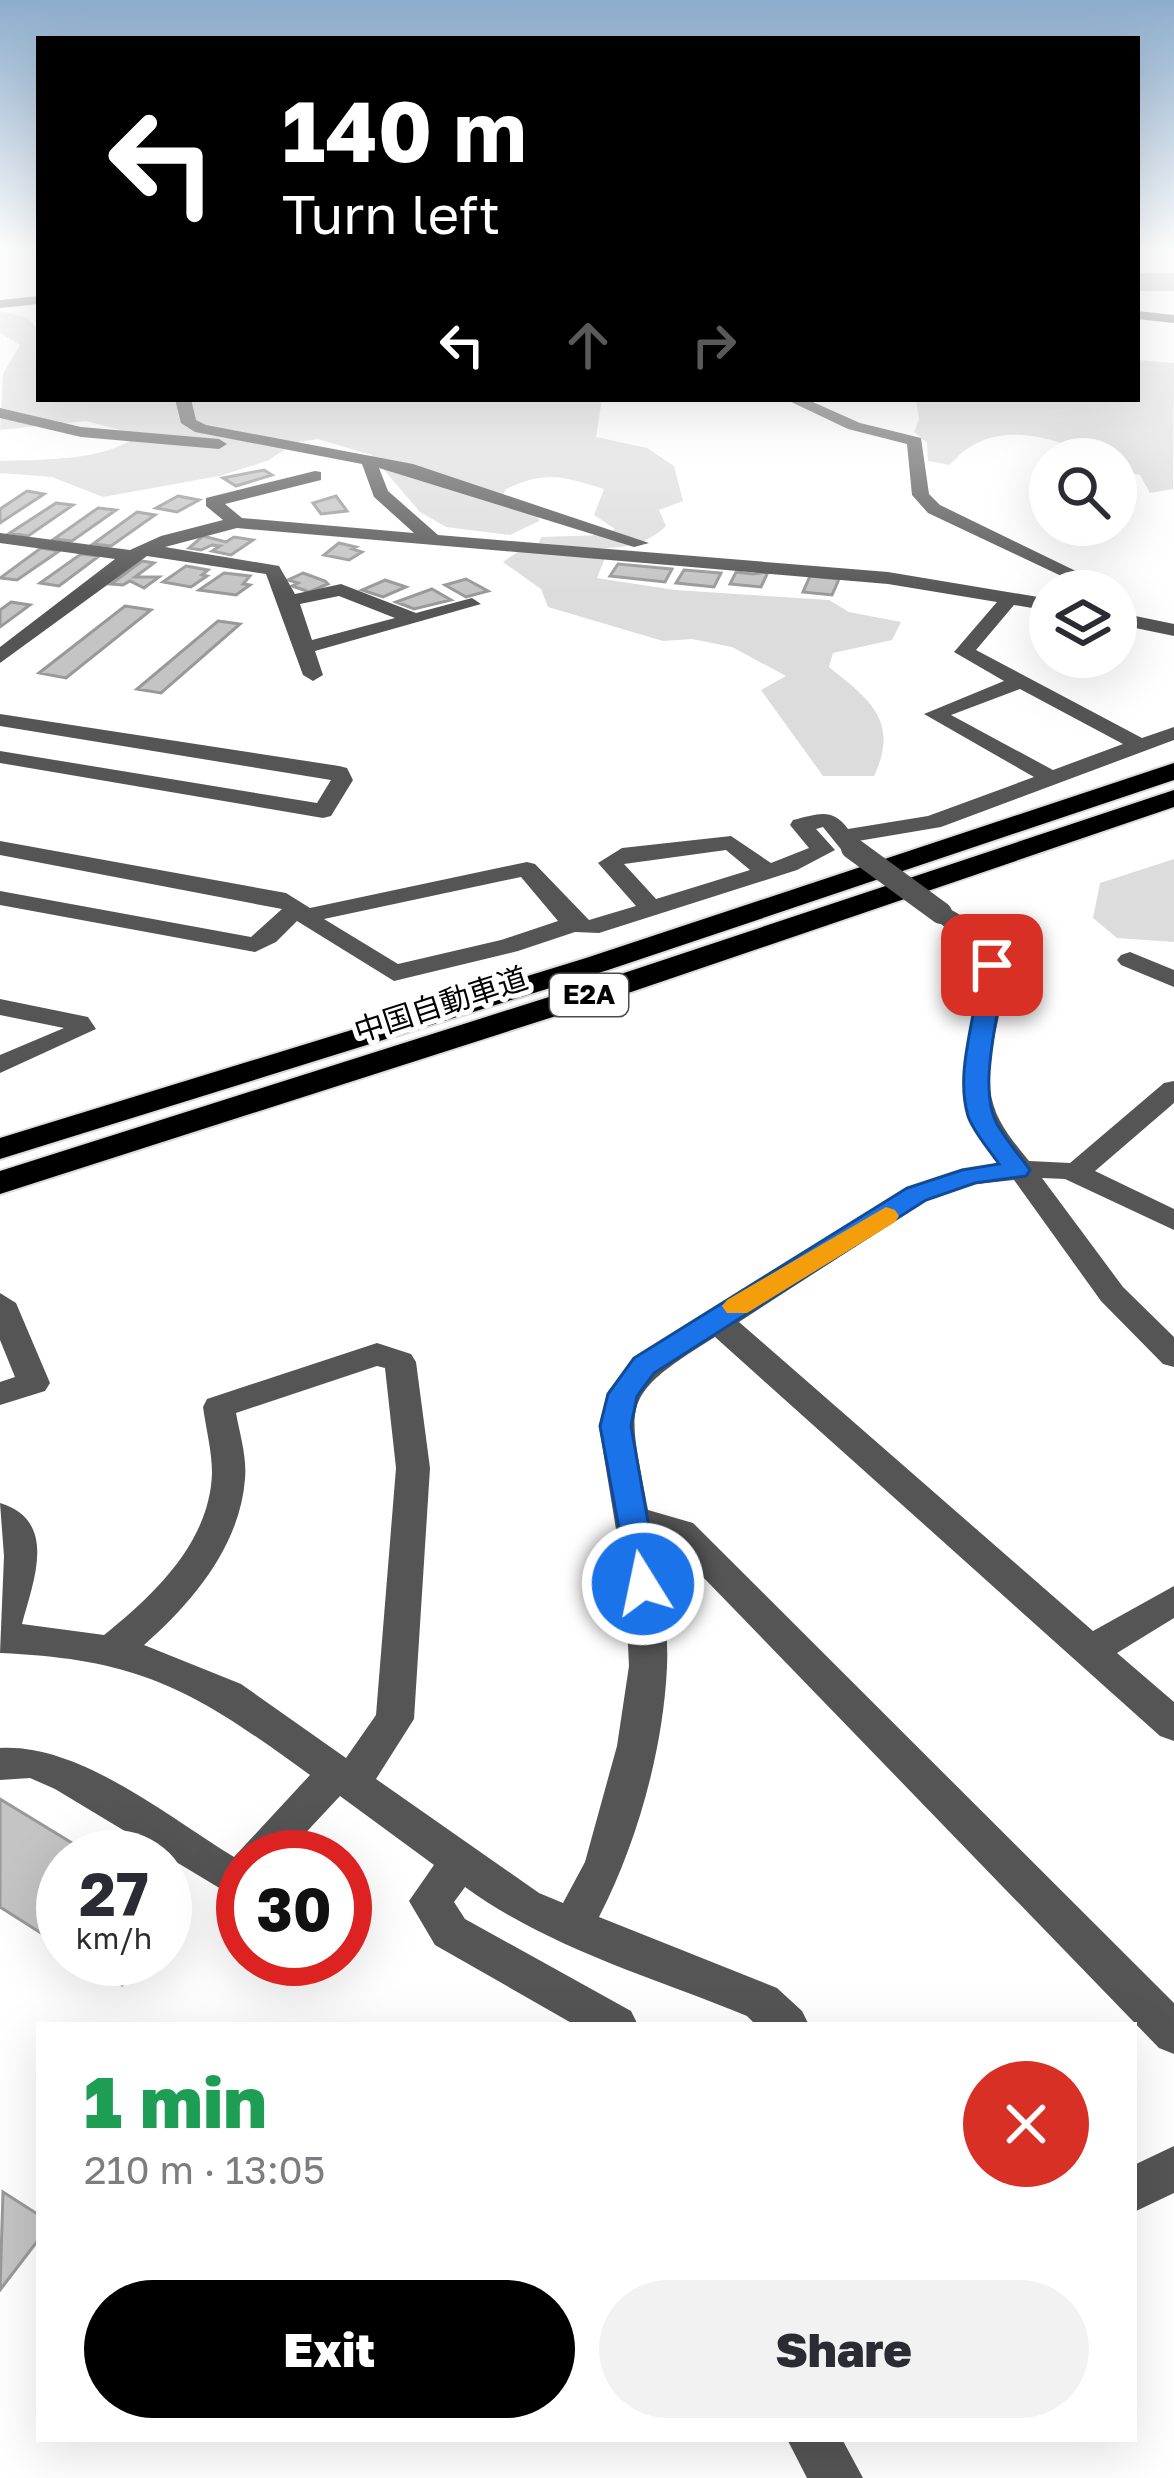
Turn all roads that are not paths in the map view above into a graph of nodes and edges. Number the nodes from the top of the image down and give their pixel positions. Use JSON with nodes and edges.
{"nodes":[{"id":1,"x":184,"y":402,"type":"edge"},
{"id":2,"x":800,"y":402,"type":"edge"},
{"id":3,"x":0,"y":413,"type":"edge"},
{"id":4,"x":294,"y":446,"type":"junction"},
{"id":5,"x":368,"y":458,"type":"junction"},
{"id":6,"x":315,"y":476,"type":"dead end"},
{"id":7,"x":237,"y":524,"type":"junction"},
{"id":8,"x":0,"y":538,"type":"edge"},
{"id":9,"x":432,"y":539,"type":"junction"},
{"id":10,"x":135,"y":552,"type":"junction"},
{"id":11,"x":660,"y":557,"type":"junction"},
{"id":12,"x":1063,"y":570,"type":"edge"},
{"id":13,"x":1010,"y":598,"type":"junction"},
{"id":14,"x":289,"y":601,"type":"junction"},
{"id":15,"x":1029,"y":601,"type":"edge"},
{"id":16,"x":472,"y":604,"type":"dead end"},
{"id":17,"x":1137,"y":615,"type":"edge"},
{"id":18,"x":414,"y":619,"type":"junction"},
{"id":19,"x":1137,"y":622,"type":"edge"},
{"id":20,"x":1149,"y":625,"type":"junction"},
{"id":21,"x":1174,"y":630,"type":"edge"},
{"id":22,"x":304,"y":648,"type":"junction"},
{"id":23,"x":0,"y":657,"type":"edge"},
{"id":24,"x":313,"y":675,"type":"dead end"},
{"id":25,"x":1021,"y":682,"type":"junction"},
{"id":26,"x":0,"y":720,"type":"edge"},
{"id":27,"x":1174,"y":733,"type":"edge"},
{"id":28,"x":1140,"y":745,"type":"junction"},
{"id":29,"x":0,"y":758,"type":"edge"},
{"id":30,"x":1174,"y":771,"type":"edge"},
{"id":31,"x":1051,"y":777,"type":"junction"},
{"id":32,"x":1174,"y":797,"type":"edge"},
{"id":33,"x":847,"y":842,"type":"junction"},
{"id":34,"x":0,"y":848,"type":"edge"},
{"id":35,"x":767,"y":872,"type":"junction"},
{"id":36,"x":0,"y":898,"type":"edge"},
{"id":37,"x":650,"y":907,"type":"junction"},
{"id":38,"x":301,"y":912,"type":"junction"},
{"id":39,"x":574,"y":925,"type":"junction"},
{"id":40,"x":1130,"y":960,"type":"dead end"},
{"id":41,"x":1174,"y":979,"type":"edge"},
{"id":42,"x":0,"y":1007,"type":"edge"},
{"id":43,"x":0,"y":1065,"type":"edge"},
{"id":44,"x":1174,"y":1089,"type":"edge"},
{"id":45,"x":0,"y":1149,"type":"edge"},
{"id":46,"x":1017,"y":1170,"type":"junction"},
{"id":47,"x":1075,"y":1173,"type":"junction"},
{"id":48,"x":0,"y":1183,"type":"edge"},
{"id":49,"x":1174,"y":1221,"type":"edge"},
{"id":50,"x":0,"y":1303,"type":"edge"},
{"id":51,"x":715,"y":1319,"type":"junction"},
{"id":52,"x":1174,"y":1356,"type":"edge"},
{"id":53,"x":0,"y":1394,"type":"edge"},
{"id":54,"x":0,"y":1516,"type":"edge"},
{"id":55,"x":632,"y":1519,"type":"junction"},
{"id":56,"x":1174,"y":1600,"type":"edge"},
{"id":57,"x":1,"y":1638,"type":"edge"},
{"id":58,"x":114,"y":1648,"type":"junction"},
{"id":59,"x":1090,"y":1651,"type":"junction"},
{"id":60,"x":1174,"y":1726,"type":"edge"},
{"id":61,"x":0,"y":1764,"type":"edge"},
{"id":62,"x":344,"y":1778,"type":"junction"},
{"id":63,"x":287,"y":1830,"type":"edge"},
{"id":64,"x":460,"y":1863,"type":"junction"},
{"id":65,"x":216,"y":1868,"type":"edge"},
{"id":66,"x":571,"y":1929,"type":"junction"},
{"id":67,"x":611,"y":2022,"type":"edge"},
{"id":68,"x":784,"y":2022,"type":"edge"},
{"id":69,"x":1174,"y":2033,"type":"edge"},
{"id":70,"x":1174,"y":2169,"type":"edge"},
{"id":71,"x":1137,"y":2188,"type":"edge"},
{"id":72,"x":814,"y":2442,"type":"edge"},
{"id":73,"x":837,"y":2478,"type":"edge"}],
"edges":[{"from":1,"to":4,"type":"street"},
{"from":2,"to":12,"type":"street"},
{"from":3,"to":4,"type":"street"},
{"from":4,"to":5,"type":"street"},
{"from":5,"to":9,"type":"street"},
{"from":5,"to":11,"type":"street"},
{"from":6,"to":7,"type":"street"},
{"from":7,"to":9,"type":"street"},
{"from":7,"to":10,"type":"street"},
{"from":8,"to":10,"type":"street"},
{"from":9,"to":11,"type":"street"},
{"from":10,"to":14,"type":"street"},
{"from":10,"to":23,"type":"street"},
{"from":11,"to":13,"type":"street"},
{"from":13,"to":15,"type":"street"},
{"from":13,"to":25,"type":"street"},
{"from":14,"to":18,"type":"street"},
{"from":14,"to":22,"type":"street"},
{"from":16,"to":18,"type":"street"},
{"from":17,"to":20,"type":"street"},
{"from":18,"to":22,"type":"street"},
{"from":19,"to":20,"type":"street"},
{"from":20,"to":21,"type":"street"},
{"from":22,"to":24,"type":"street"},
{"from":25,"to":28,"type":"street"},
{"from":25,"to":31,"type":"street"},
{"from":26,"to":29,"type":"street"},
{"from":27,"to":28,"type":"street"},
{"from":28,"to":31,"type":"street"},
{"from":30,"to":45,"type":"highway","name":"中国自動車道","number":"E2A"},
{"from":31,"to":33,"type":"street"},
{"from":32,"to":48,"type":"highway","name":"中国自動車道","number":"E2A"},
{"from":33,"to":35,"type":"street"},
{"from":33,"to":46,"type":"street","bridge":true},
{"from":34,"to":38,"type":"street"},
{"from":35,"to":37,"type":"street"},
{"from":35,"to":37,"type":"street"},
{"from":36,"to":38,"type":"street"},
{"from":37,"to":39,"type":"street"},
{"from":38,"to":39,"type":"street"},
{"from":38,"to":39,"type":"street"},
{"from":40,"to":41,"type":"street"},
{"from":42,"to":43,"type":"street"},
{"from":44,"to":47,"type":"street"},
{"from":46,"to":47,"type":"street"},
{"from":46,"to":51,"type":"street"},
{"from":46,"to":52,"type":"street"},
{"from":47,"to":49,"type":"street"},
{"from":50,"to":53,"type":"street"},
{"from":51,"to":55,"type":"street"},
{"from":51,"to":59,"type":"street"},
{"from":54,"to":57,"type":"street"},
{"from":55,"to":66,"type":"street"},
{"from":55,"to":69,"type":"street"},
{"from":56,"to":59,"type":"street"},
{"from":57,"to":58,"type":"street"},
{"from":58,"to":62,"type":"street"},
{"from":58,"to":62,"type":"street"},
{"from":59,"to":60,"type":"street"},
{"from":61,"to":65,"type":"street"},
{"from":62,"to":63,"type":"street"},
{"from":62,"to":64,"type":"street"},
{"from":64,"to":66,"type":"street"},
{"from":64,"to":67,"type":"street"},
{"from":66,"to":68,"type":"street"},
{"from":70,"to":71,"type":"street"},
{"from":72,"to":73,"type":"street"}]}
